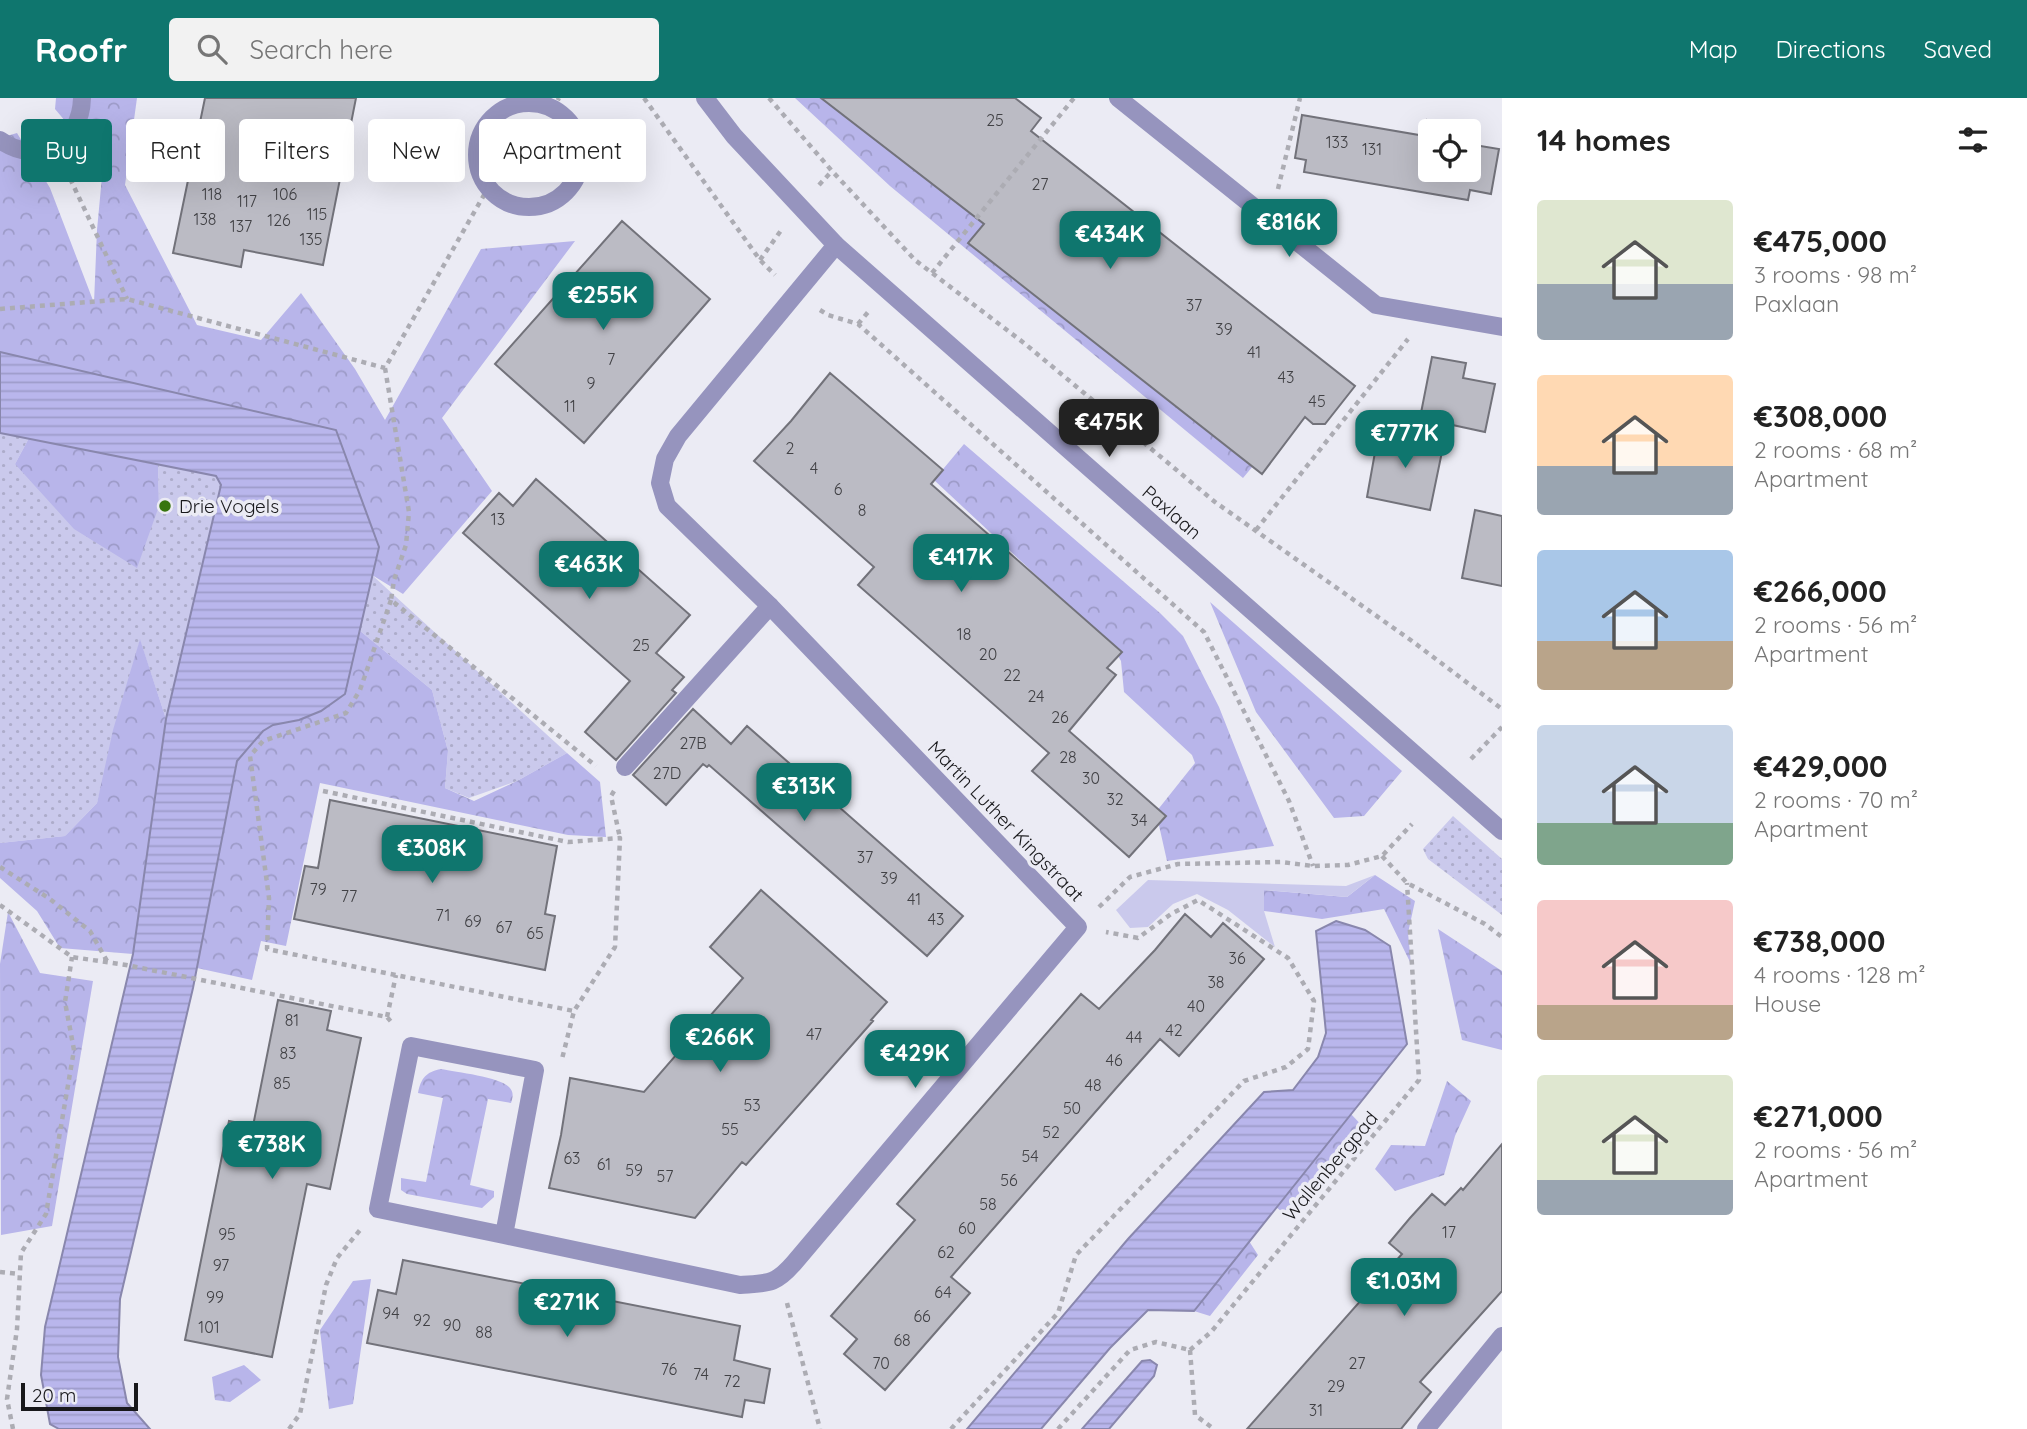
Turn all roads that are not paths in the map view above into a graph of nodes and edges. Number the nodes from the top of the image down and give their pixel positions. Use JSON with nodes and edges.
{"nodes":[{"id":1,"x":82,"y":98,"type":"edge"},
{"id":2,"x":705,"y":98,"type":"edge"},
{"id":3,"x":1118,"y":98,"type":"edge"},
{"id":4,"x":505,"y":102,"type":"edge"},
{"id":5,"x":556,"y":103,"type":"edge"},
{"id":6,"x":0,"y":140,"type":"edge"},
{"id":7,"x":836,"y":245,"type":"junction"},
{"id":8,"x":1502,"y":327,"type":"edge"},
{"id":9,"x":769,"y":606,"type":"junction"},
{"id":10,"x":621,"y":775,"type":"road end"},
{"id":11,"x":1502,"y":831,"type":"edge"},
{"id":12,"x":504,"y":1235,"type":"junction"},
{"id":13,"x":1502,"y":1336,"type":"edge"},
{"id":14,"x":1426,"y":1429,"type":"edge"}],
"edges":[{"from":1,"to":6,"type":"street"},
{"from":2,"to":7,"type":"street","name":"Paxlaan"},
{"from":3,"to":8,"type":"street"},
{"from":4,"to":5,"type":"street"},
{"from":4,"to":5,"type":"street"},
{"from":7,"to":9,"type":"street","name":"Martin Luther Kingstraat"},
{"from":7,"to":11,"type":"street","name":"Paxlaan"},
{"from":9,"to":10,"type":"street"},
{"from":9,"to":12,"type":"street","name":"Martin Luther Kingstraat"},
{"from":12,"to":12,"type":"street"},
{"from":13,"to":14,"type":"street"}]}
